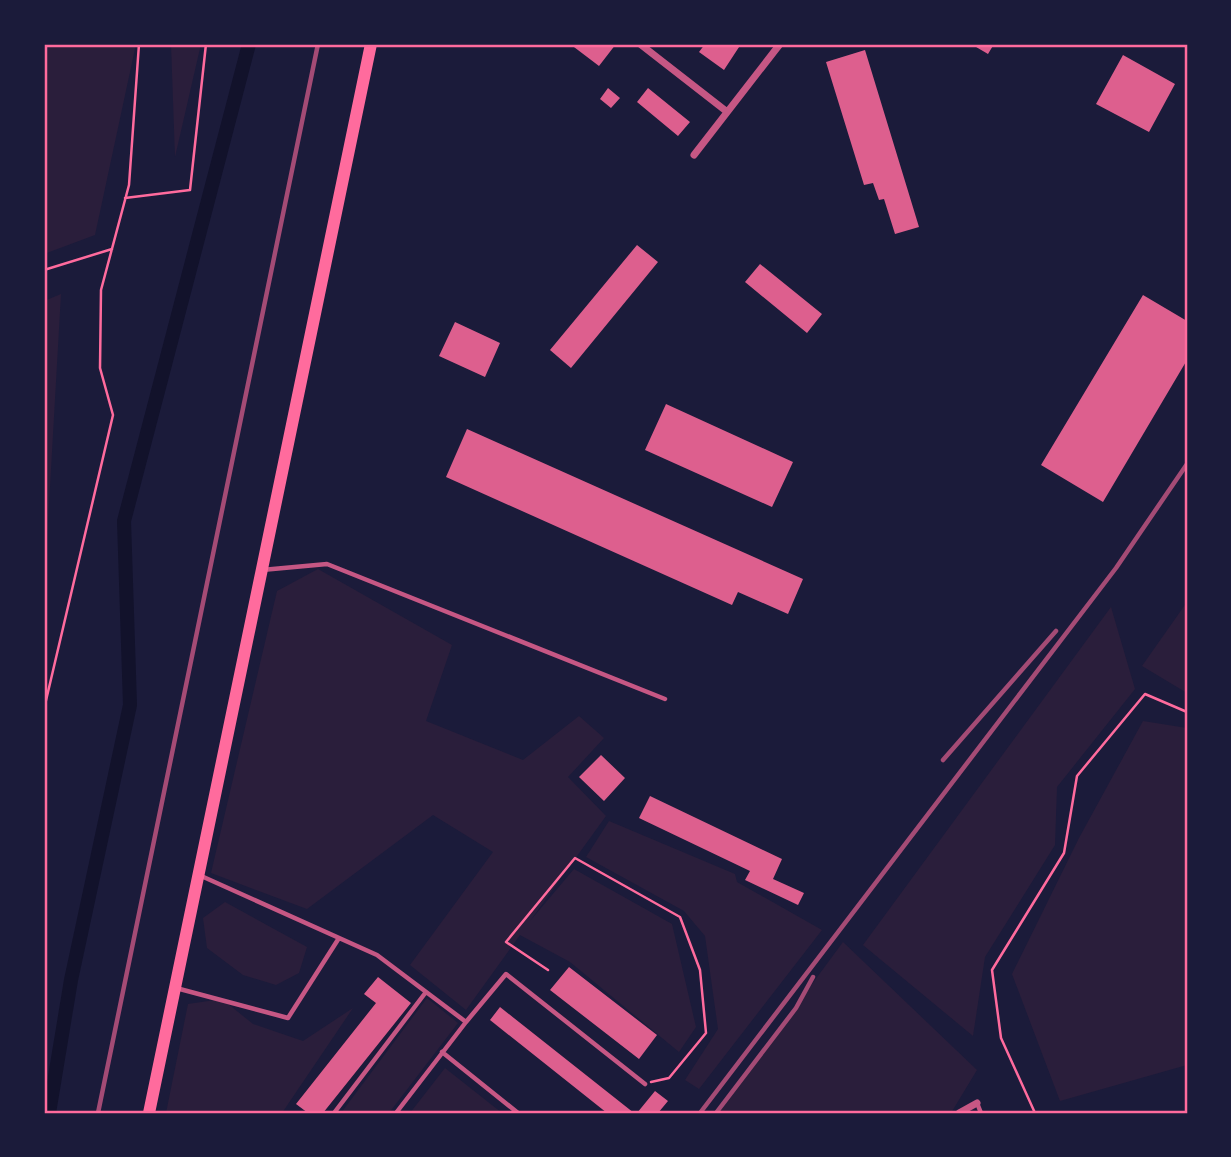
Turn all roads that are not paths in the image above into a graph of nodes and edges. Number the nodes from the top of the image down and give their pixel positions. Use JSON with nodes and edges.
{"nodes":[{"id":1,"x":371,"y":44,"type":"edge"},
{"id":2,"x":640,"y":44,"type":"edge"},
{"id":3,"x":780,"y":44,"type":"edge"},
{"id":4,"x":726,"y":111,"type":"junction"},
{"id":5,"x":694,"y":155,"type":"dead end"},
{"id":6,"x":261,"y":570,"type":"junction"},
{"id":7,"x":665,"y":699,"type":"dead end"},
{"id":8,"x":198,"y":875,"type":"junction"},
{"id":9,"x":339,"y":938,"type":"junction"},
{"id":10,"x":175,"y":988,"type":"junction"},
{"id":11,"x":426,"y":992,"type":"junction"},
{"id":12,"x":466,"y":1022,"type":"junction"},
{"id":13,"x":442,"y":1052,"type":"junction"},
{"id":14,"x":645,"y":1084,"type":"road end"},
{"id":15,"x":977,"y":1103,"type":"joint"},
{"id":16,"x":149,"y":1113,"type":"edge"},
{"id":17,"x":334,"y":1113,"type":"edge"},
{"id":18,"x":396,"y":1113,"type":"edge"},
{"id":19,"x":518,"y":1113,"type":"edge"},
{"id":20,"x":959,"y":1113,"type":"edge"},
{"id":21,"x":981,"y":1113,"type":"edge"}],
"edges":[{"from":1,"to":6,"type":"main road"},
{"from":2,"to":4,"type":"street"},
{"from":3,"to":4,"type":"street"},
{"from":4,"to":5,"type":"street"},
{"from":6,"to":7,"type":"lane"},
{"from":6,"to":8,"type":"main road"},
{"from":8,"to":9,"type":"lane"},
{"from":8,"to":10,"type":"main road"},
{"from":9,"to":10,"type":"lane"},
{"from":9,"to":11,"type":"lane"},
{"from":10,"to":16,"type":"main road"},
{"from":11,"to":12,"type":"lane"},
{"from":11,"to":17,"type":"lane"},
{"from":12,"to":13,"type":"lane"},
{"from":12,"to":14,"type":"lane"},
{"from":13,"to":18,"type":"lane"},
{"from":13,"to":19,"type":"lane"},
{"from":15,"to":20,"type":"street"},
{"from":15,"to":21,"type":"lane"}]}
